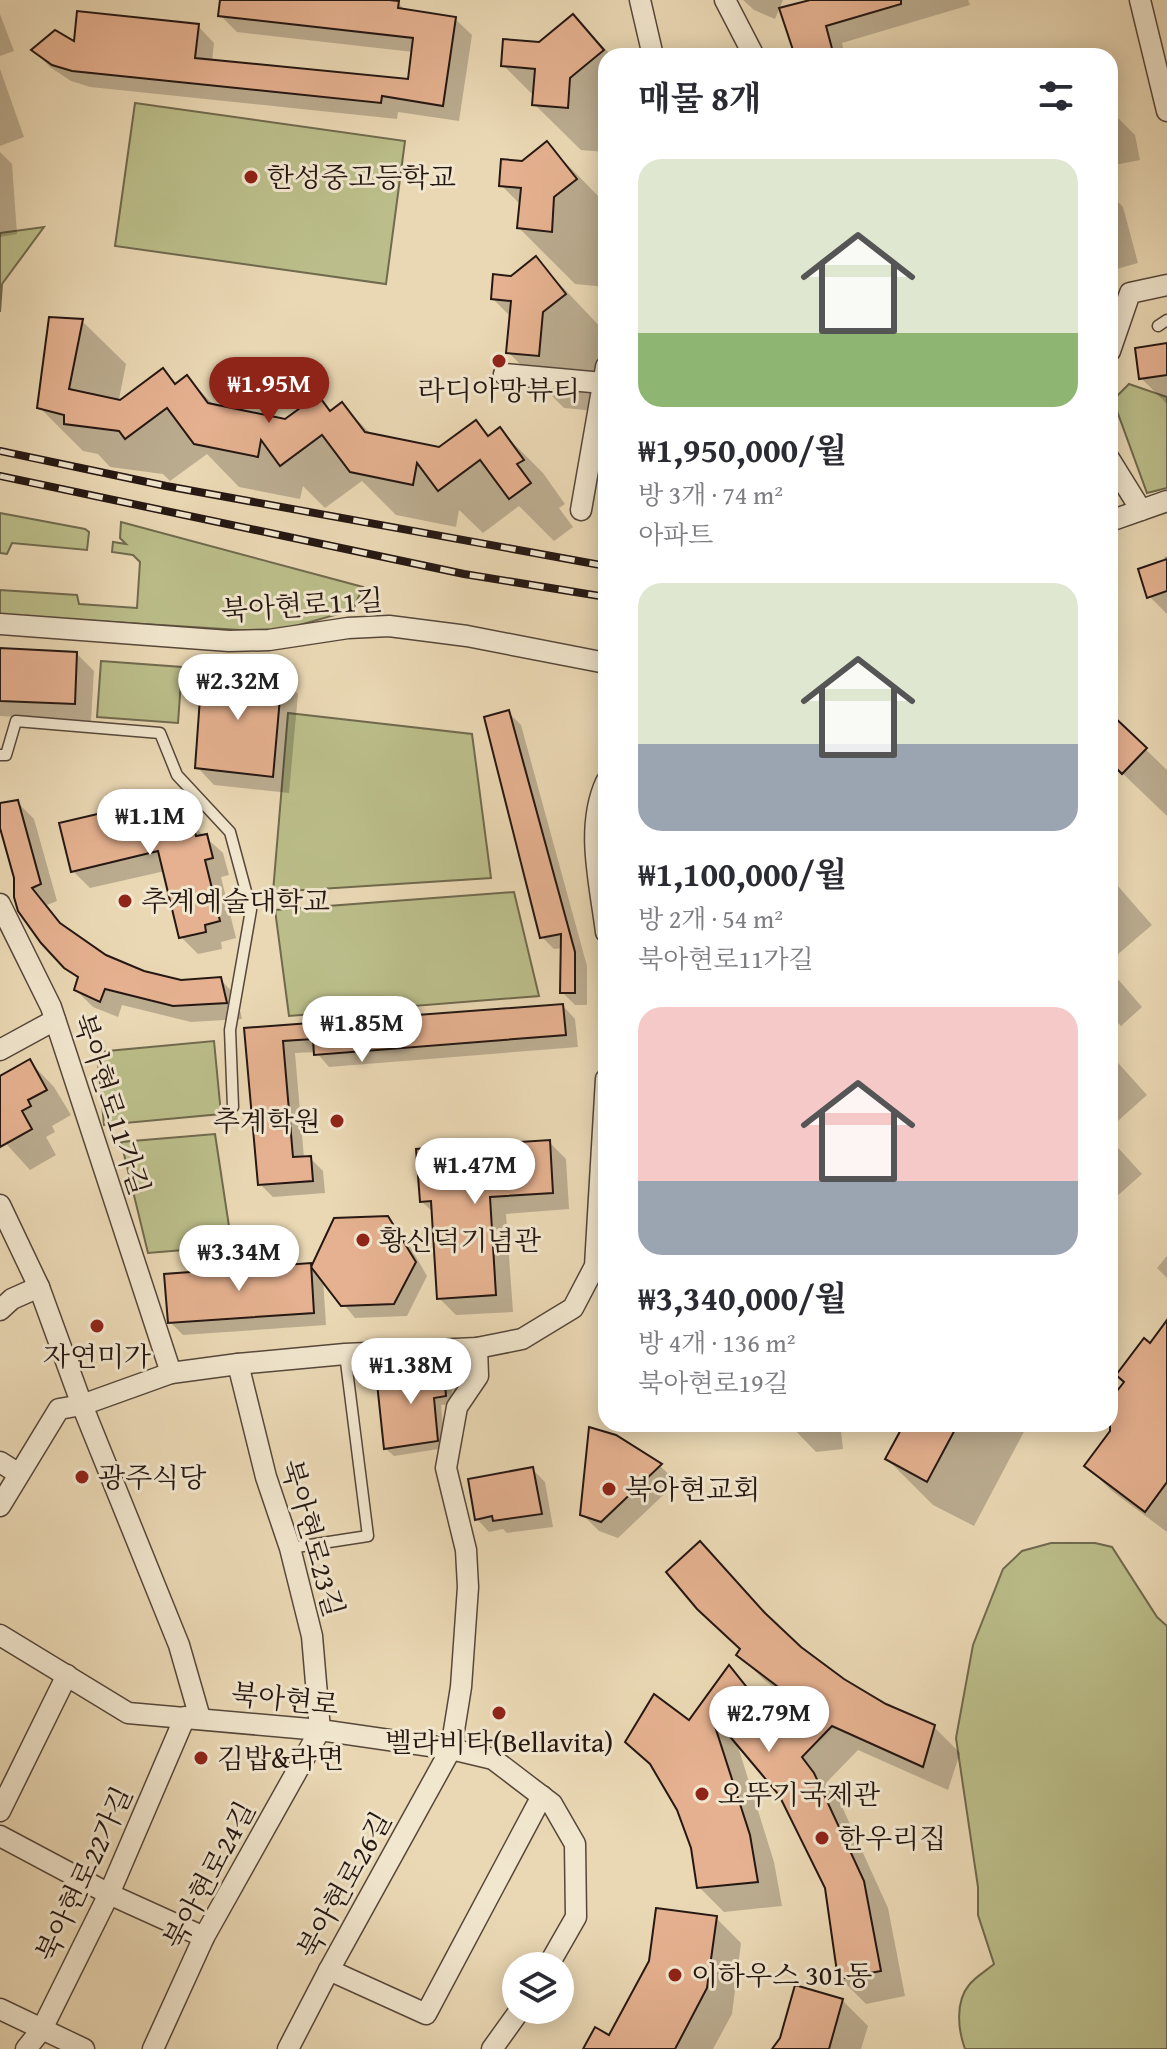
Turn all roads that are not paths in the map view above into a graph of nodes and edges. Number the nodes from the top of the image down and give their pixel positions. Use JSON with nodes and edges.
{"nodes":[{"id":1,"x":640,"y":0,"type":"edge"},
{"id":2,"x":725,"y":0,"type":"edge"},
{"id":3,"x":1140,"y":0,"type":"edge"},
{"id":4,"x":651,"y":48,"type":"edge"},
{"id":5,"x":750,"y":48,"type":"edge"},
{"id":6,"x":1167,"y":111,"type":"edge"},
{"id":7,"x":1167,"y":285,"type":"edge"},
{"id":8,"x":1118,"y":328,"type":"edge"},
{"id":9,"x":504,"y":374,"type":"dead end"},
{"id":10,"x":598,"y":375,"type":"edge"},
{"id":11,"x":598,"y":410,"type":"edge"},
{"id":12,"x":1118,"y":473,"type":"edge"},
{"id":13,"x":1167,"y":501,"type":"edge"},
{"id":14,"x":581,"y":510,"type":"dead end"},
{"id":15,"x":1141,"y":510,"type":"junction"},
{"id":16,"x":1118,"y":518,"type":"edge"},
{"id":17,"x":0,"y":624,"type":"edge"},
{"id":18,"x":598,"y":661,"type":"edge"},
{"id":19,"x":0,"y":755,"type":"edge"},
{"id":20,"x":598,"y":805,"type":"edge"},
{"id":21,"x":598,"y":869,"type":"edge"},
{"id":22,"x":0,"y":904,"type":"edge"},
{"id":23,"x":55,"y":1020,"type":"junction"},
{"id":24,"x":0,"y":1050,"type":"edge"},
{"id":25,"x":233,"y":1107,"type":"dead end"},
{"id":26,"x":0,"y":1205,"type":"edge"},
{"id":27,"x":598,"y":1215,"type":"edge"},
{"id":28,"x":39,"y":1287,"type":"junction"},
{"id":29,"x":0,"y":1310,"type":"edge"},
{"id":30,"x":477,"y":1348,"type":"junction"},
{"id":31,"x":345,"y":1354,"type":"junction"},
{"id":32,"x":238,"y":1364,"type":"junction"},
{"id":33,"x":171,"y":1373,"type":"junction"},
{"id":34,"x":82,"y":1405,"type":"junction"},
{"id":35,"x":0,"y":1462,"type":"edge"},
{"id":36,"x":19,"y":1474,"type":"junction"},
{"id":37,"x":0,"y":1506,"type":"edge"},
{"id":38,"x":290,"y":1548,"type":"junction"},
{"id":39,"x":0,"y":1635,"type":"edge"},
{"id":40,"x":67,"y":1675,"type":"junction"},
{"id":41,"x":192,"y":1718,"type":"junction"},
{"id":42,"x":320,"y":1730,"type":"junction"},
{"id":43,"x":451,"y":1749,"type":"junction"},
{"id":44,"x":542,"y":1796,"type":"junction"},
{"id":45,"x":0,"y":1811,"type":"edge"},
{"id":46,"x":0,"y":1836,"type":"edge"},
{"id":47,"x":109,"y":1894,"type":"junction"},
{"id":48,"x":204,"y":1937,"type":"junction"},
{"id":49,"x":556,"y":1952,"type":"edge"},
{"id":50,"x":329,"y":1970,"type":"junction"},
{"id":51,"x":0,"y":2009,"type":"edge"},
{"id":52,"x":510,"y":2024,"type":"edge"},
{"id":53,"x":42,"y":2029,"type":"junction"},
{"id":54,"x":26,"y":2049,"type":"edge"},
{"id":55,"x":84,"y":2049,"type":"edge"},
{"id":56,"x":153,"y":2049,"type":"edge"},
{"id":57,"x":288,"y":2049,"type":"edge"},
{"id":58,"x":492,"y":2049,"type":"edge"}],
"edges":[{"from":1,"to":4,"type":"street"},
{"from":2,"to":5,"type":"street"},
{"from":3,"to":6,"type":"street"},
{"from":7,"to":8,"type":"street"},
{"from":9,"to":10,"type":"street"},
{"from":11,"to":14,"type":"street"},
{"from":12,"to":15,"type":"street"},
{"from":13,"to":15,"type":"street"},
{"from":15,"to":16,"type":"street"},
{"from":17,"to":18,"type":"street","name":"북아현로11길"},
{"from":19,"to":25,"type":"lane"},
{"from":20,"to":21,"type":"street"},
{"from":22,"to":23,"type":"street","name":"북아현로11가길"},
{"from":23,"to":24,"type":"street"},
{"from":23,"to":33,"type":"street","name":"북아현로11가길"},
{"from":26,"to":28,"type":"street","name":"북아현로"},
{"from":27,"to":30,"type":"street"},
{"from":28,"to":29,"type":"street"},
{"from":28,"to":34,"type":"street","name":"북아현로"},
{"from":30,"to":31,"type":"street"},
{"from":30,"to":43,"type":"street","name":"북아현로26길"},
{"from":31,"to":32,"type":"street"},
{"from":31,"to":38,"type":"lane"},
{"from":32,"to":33,"type":"street"},
{"from":32,"to":38,"type":"street","name":"북아현로23길"},
{"from":33,"to":34,"type":"street"},
{"from":34,"to":36,"type":"street"},
{"from":34,"to":41,"type":"street","name":"북아현로"},
{"from":35,"to":36,"type":"street"},
{"from":36,"to":37,"type":"street"},
{"from":38,"to":42,"type":"street","name":"북아현로23길"},
{"from":39,"to":40,"type":"street"},
{"from":40,"to":41,"type":"street"},
{"from":40,"to":45,"type":"street"},
{"from":41,"to":42,"type":"street","name":"북아현로"},
{"from":41,"to":47,"type":"street","name":"북아현로22가길"},
{"from":42,"to":43,"type":"street","name":"북아현로"},
{"from":42,"to":48,"type":"street","name":"북아현로24길"},
{"from":43,"to":44,"type":"street","name":"북아현로"},
{"from":43,"to":50,"type":"street","name":"북아현로26길"},
{"from":44,"to":49,"type":"street","name":"북아현로"},
{"from":44,"to":50,"type":"street"},
{"from":46,"to":47,"type":"street"},
{"from":47,"to":48,"type":"street"},
{"from":47,"to":53,"type":"street","name":"북아현로22가길"},
{"from":48,"to":56,"type":"street","name":"북아현로24길"},
{"from":50,"to":57,"type":"street","name":"북아현로26길"},
{"from":51,"to":53,"type":"street"},
{"from":52,"to":58,"type":"street"},
{"from":53,"to":54,"type":"street","name":"북아현로22가길"},
{"from":53,"to":55,"type":"street"}]}
